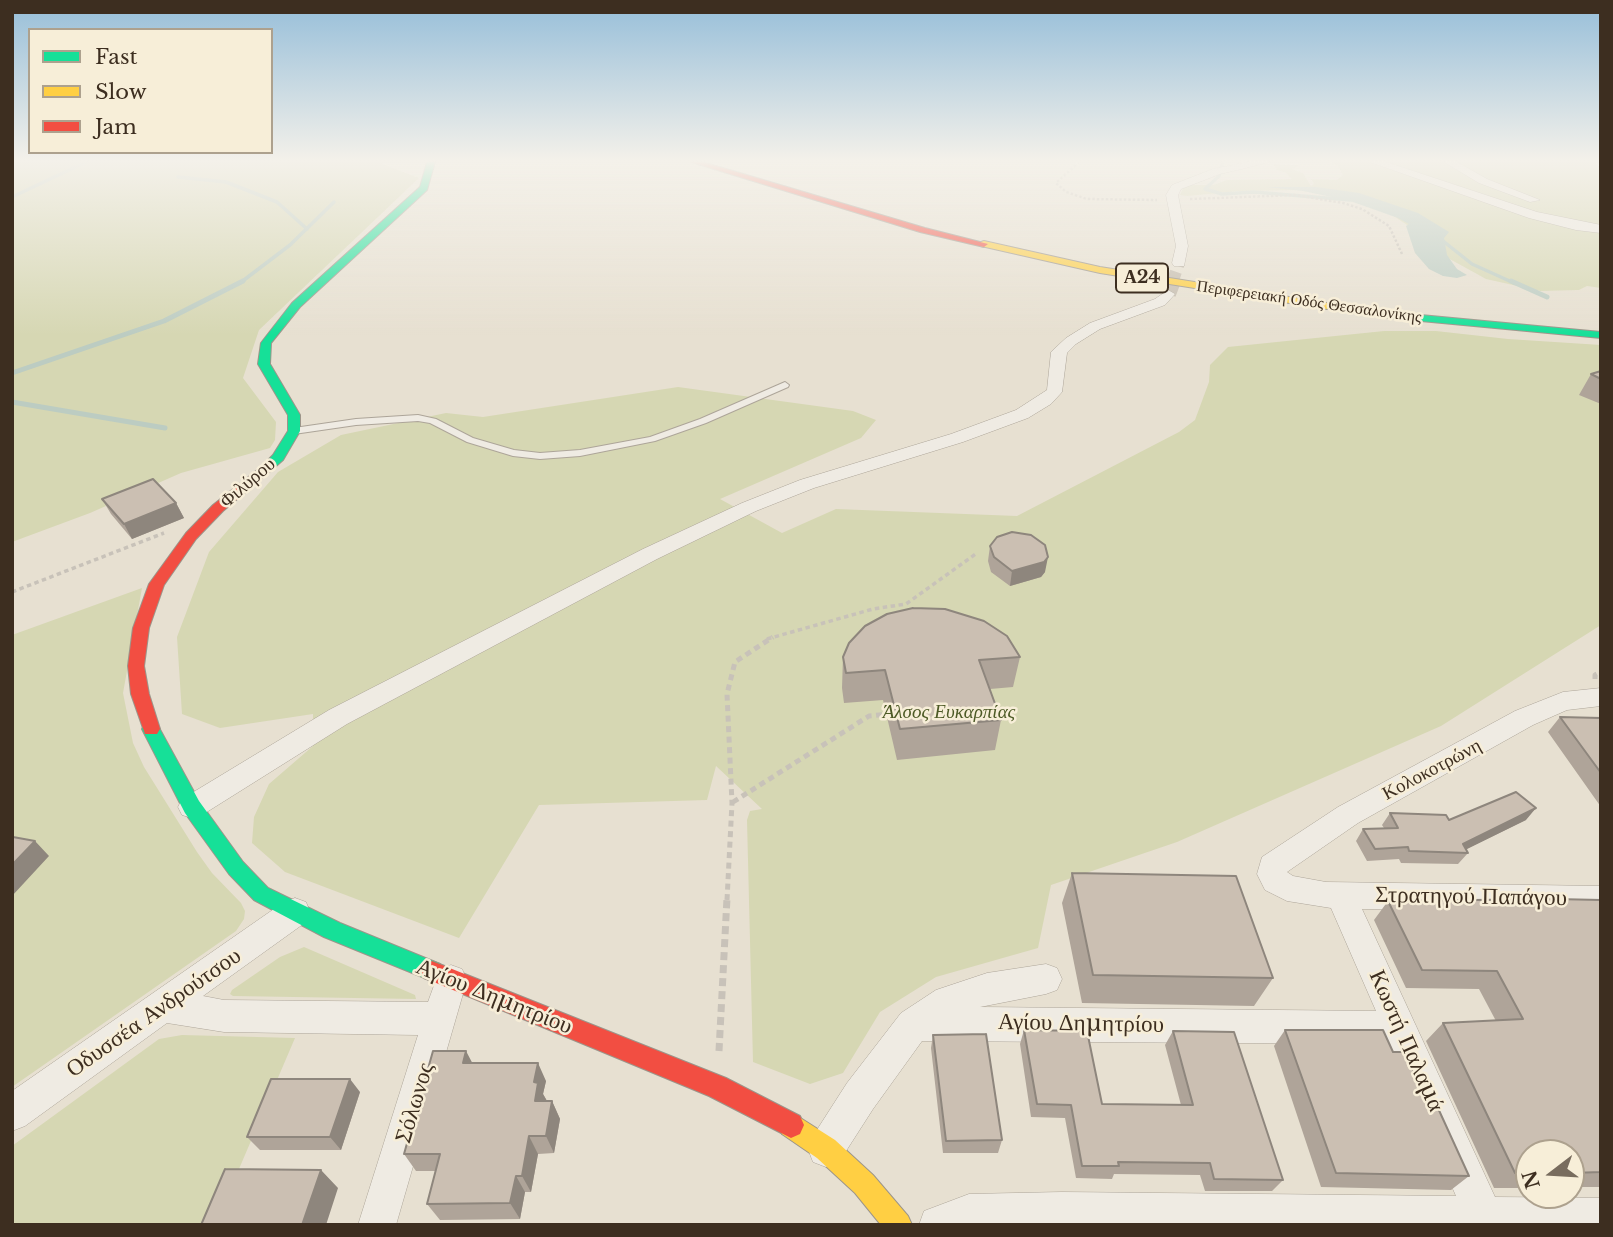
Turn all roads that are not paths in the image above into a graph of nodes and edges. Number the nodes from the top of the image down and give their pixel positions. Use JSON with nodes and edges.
{"nodes":[{"id":1,"x":389,"y":220,"type":"edge"},
{"id":2,"x":886,"y":220,"type":"edge"},
{"id":3,"x":929,"y":220,"type":"edge"},
{"id":4,"x":1177,"y":220,"type":"edge"},
{"id":5,"x":1551,"y":220,"type":"edge"},
{"id":6,"x":1601,"y":229,"type":"edge"},
{"id":7,"x":1179,"y":263,"type":"tunnel mouth"},
{"id":8,"x":1168,"y":294,"type":"tunnel mouth"},
{"id":9,"x":1601,"y":324,"type":"edge"},
{"id":10,"x":1601,"y":335,"type":"edge"},
{"id":11,"x":785,"y":384,"type":"dead end"},
{"id":12,"x":294,"y":431,"type":"junction"},
{"id":13,"x":1601,"y":697,"type":"edge"},
{"id":14,"x":192,"y":807,"type":"junction"},
{"id":15,"x":1272,"y":866,"type":"joint"},
{"id":16,"x":1341,"y":895,"type":"junction"},
{"id":17,"x":1601,"y":899,"type":"edge"},
{"id":18,"x":295,"y":912,"type":"junction"},
{"id":19,"x":1046,"y":979,"type":"dead end"},
{"id":20,"x":451,"y":980,"type":"junction"},
{"id":21,"x":163,"y":1006,"type":"junction"},
{"id":22,"x":440,"y":1020,"type":"junction"},
{"id":23,"x":913,"y":1025,"type":"junction"},
{"id":24,"x":1400,"y":1028,"type":"junction"},
{"id":25,"x":12,"y":1113,"type":"edge"},
{"id":26,"x":826,"y":1149,"type":"junction"},
{"id":27,"x":1601,"y":1217,"type":"edge"},
{"id":28,"x":1063,"y":1218,"type":"edge"},
{"id":29,"x":1486,"y":1220,"type":"edge"},
{"id":30,"x":377,"y":1225,"type":"edge"},
{"id":31,"x":899,"y":1225,"type":"edge"},
{"id":32,"x":938,"y":1225,"type":"edge"}],
"edges":[{"from":1,"to":12,"type":"main road"},
{"from":2,"to":10,"type":"main road","name":"Περιφερειακή Οδός Θεσσαλονίκης","number":"Α24"},
{"from":3,"to":9,"type":"main road","name":"Περιφερειακή Οδός Θεσσαλονίκης","number":"Α24"},
{"from":4,"to":7,"type":"street"},
{"from":5,"to":6,"type":"street"},
{"from":8,"to":14,"type":"street"},
{"from":11,"to":12,"type":"lane"},
{"from":12,"to":14,"type":"main road","name":"Φιλύρου"},
{"from":13,"to":15,"type":"street","name":"Κολοκοτρώνη"},
{"from":14,"to":18,"type":"main road","name":"Αγίου Δημητρίου"},
{"from":15,"to":16,"type":"street","name":"Στρατηγού Παπάγου"},
{"from":16,"to":17,"type":"street","name":"Στρατηγού Παπάγου"},
{"from":16,"to":24,"type":"street","name":"Κωστή Παλαμά"},
{"from":18,"to":20,"type":"main road","name":"Αγίου Δημητρίου"},
{"from":18,"to":21,"type":"street","name":"Οδυσσέα Ανδρούτσου"},
{"from":19,"to":23,"type":"street"},
{"from":20,"to":22,"type":"street","name":"Σόλωνος"},
{"from":20,"to":26,"type":"main road","name":"Αγίου Δημητρίου"},
{"from":21,"to":22,"type":"street","name":"Αγίου Δημητρίου"},
{"from":21,"to":25,"type":"street","name":"Οδυσσέα Ανδρούτσου"},
{"from":22,"to":30,"type":"street","name":"Σόλωνος"},
{"from":23,"to":24,"type":"street","name":"Αγίου Δημητρίου"},
{"from":23,"to":26,"type":"street"},
{"from":24,"to":29,"type":"street","name":"Κωστή Παλαμά"},
{"from":26,"to":31,"type":"main road","name":"Αγίου Δημητρίου"},
{"from":27,"to":29,"type":"street"},
{"from":28,"to":29,"type":"street"},
{"from":28,"to":32,"type":"street"}]}
